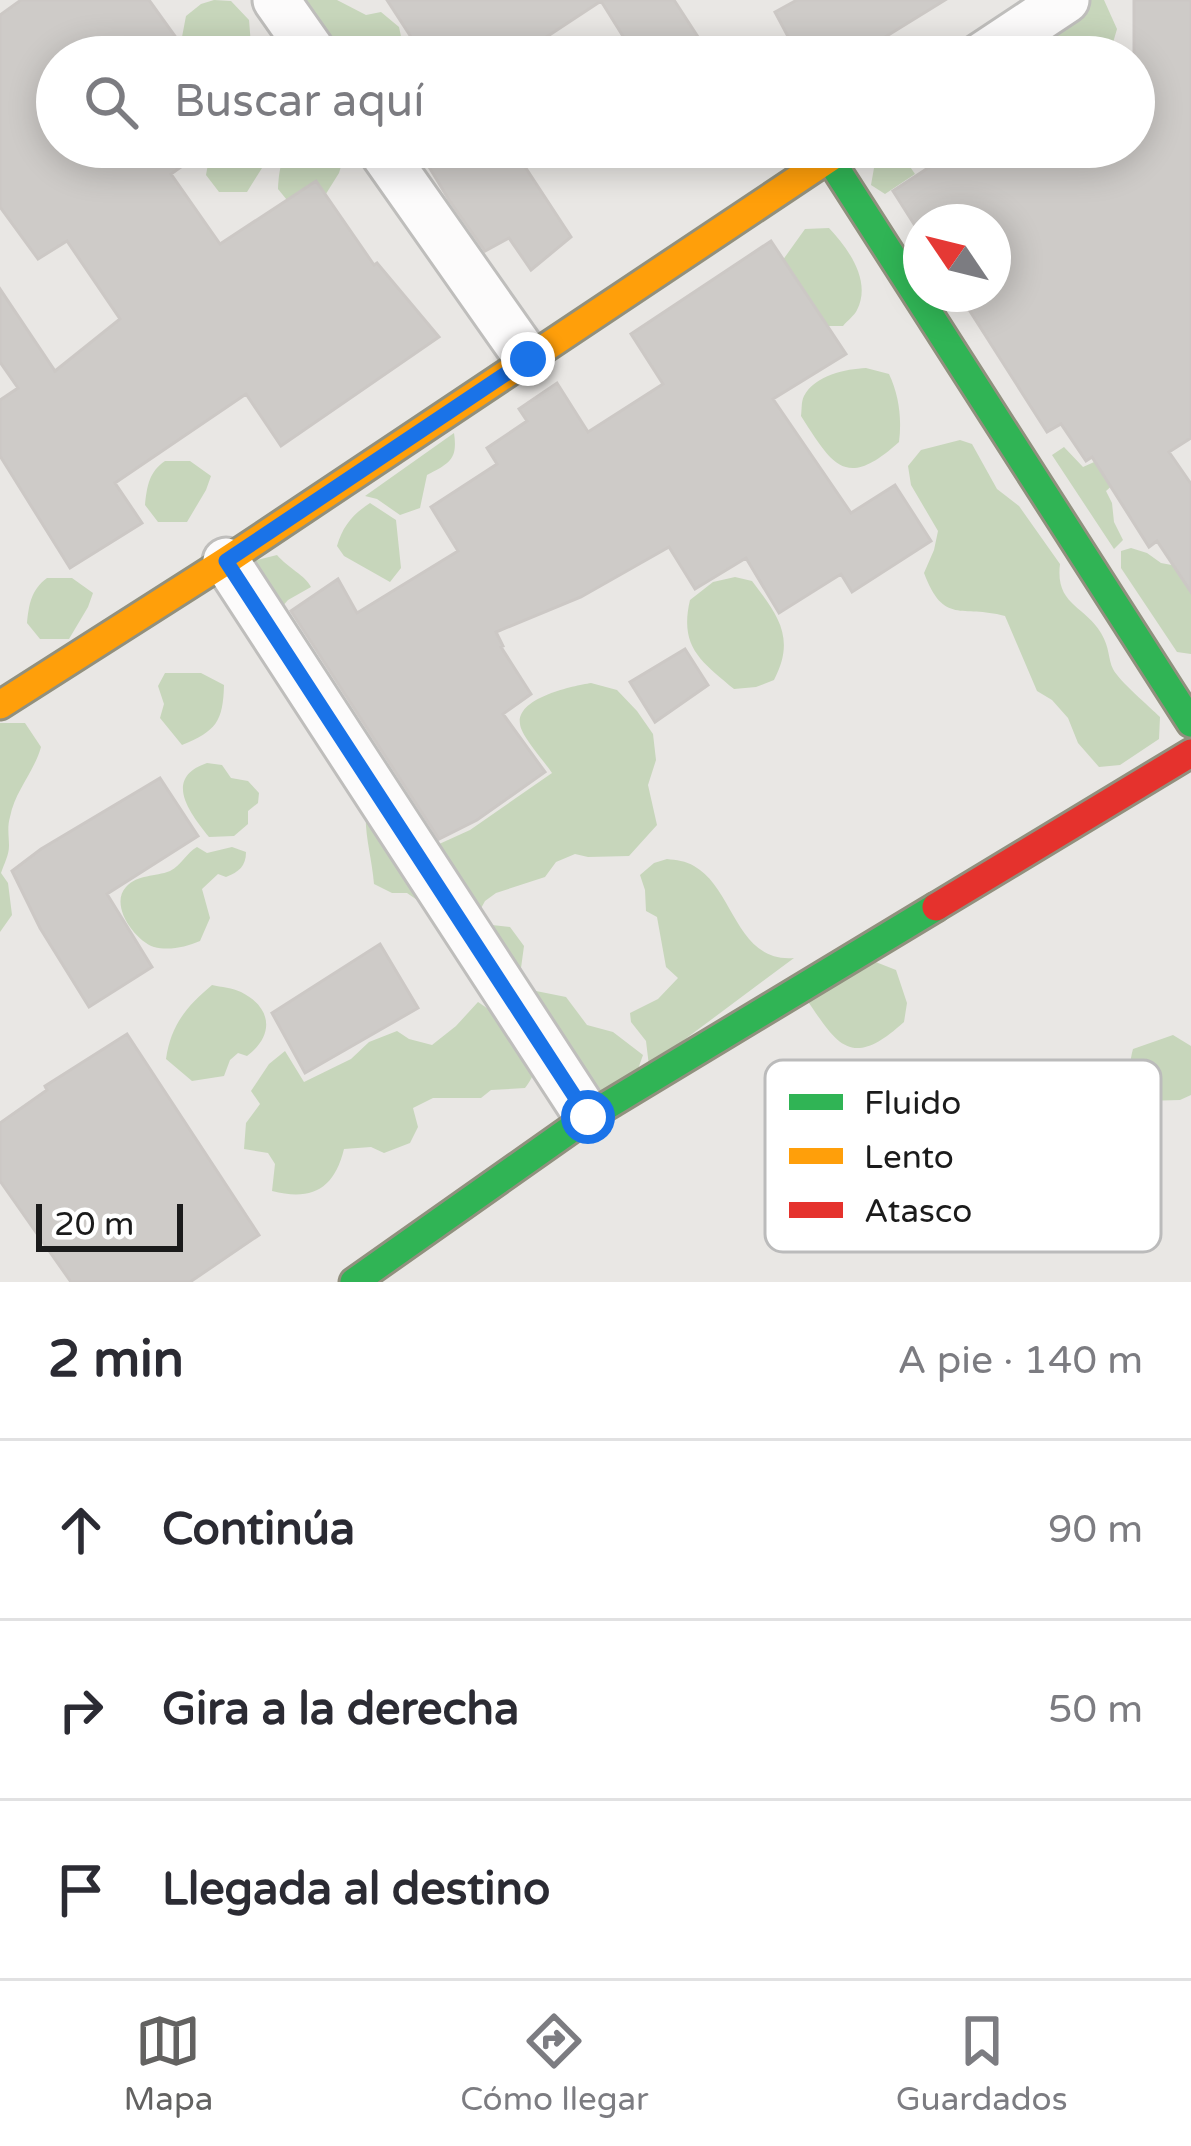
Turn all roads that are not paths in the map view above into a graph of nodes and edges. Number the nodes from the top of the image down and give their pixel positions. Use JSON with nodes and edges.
{"nodes":[{"id":1,"x":276,"y":0,"type":"edge"},
{"id":2,"x":1066,"y":0,"type":"edge"},
{"id":3,"x":301,"y":36,"type":"edge"},
{"id":4,"x":1012,"y":36,"type":"edge"},
{"id":5,"x":394,"y":168,"type":"edge"},
{"id":6,"x":813,"y":168,"type":"edge"},
{"id":7,"x":847,"y":168,"type":"edge"},
{"id":8,"x":528,"y":359,"type":"junction"},
{"id":9,"x":226,"y":561,"type":"junction"},
{"id":10,"x":0,"y":705,"type":"edge"},
{"id":11,"x":1191,"y":723,"type":"edge"},
{"id":12,"x":1191,"y":753,"type":"edge"},
{"id":13,"x":588,"y":1117,"type":"junction"},
{"id":14,"x":354,"y":1282,"type":"edge"}],
"edges":[{"from":1,"to":3,"type":"street"},
{"from":2,"to":4,"type":"street"},
{"from":5,"to":8,"type":"street"},
{"from":6,"to":8,"type":"street"},
{"from":7,"to":11,"type":"street"},
{"from":8,"to":9,"type":"street"},
{"from":9,"to":10,"type":"street"},
{"from":9,"to":13,"type":"street"},
{"from":12,"to":13,"type":"street"},
{"from":13,"to":14,"type":"street"}]}
